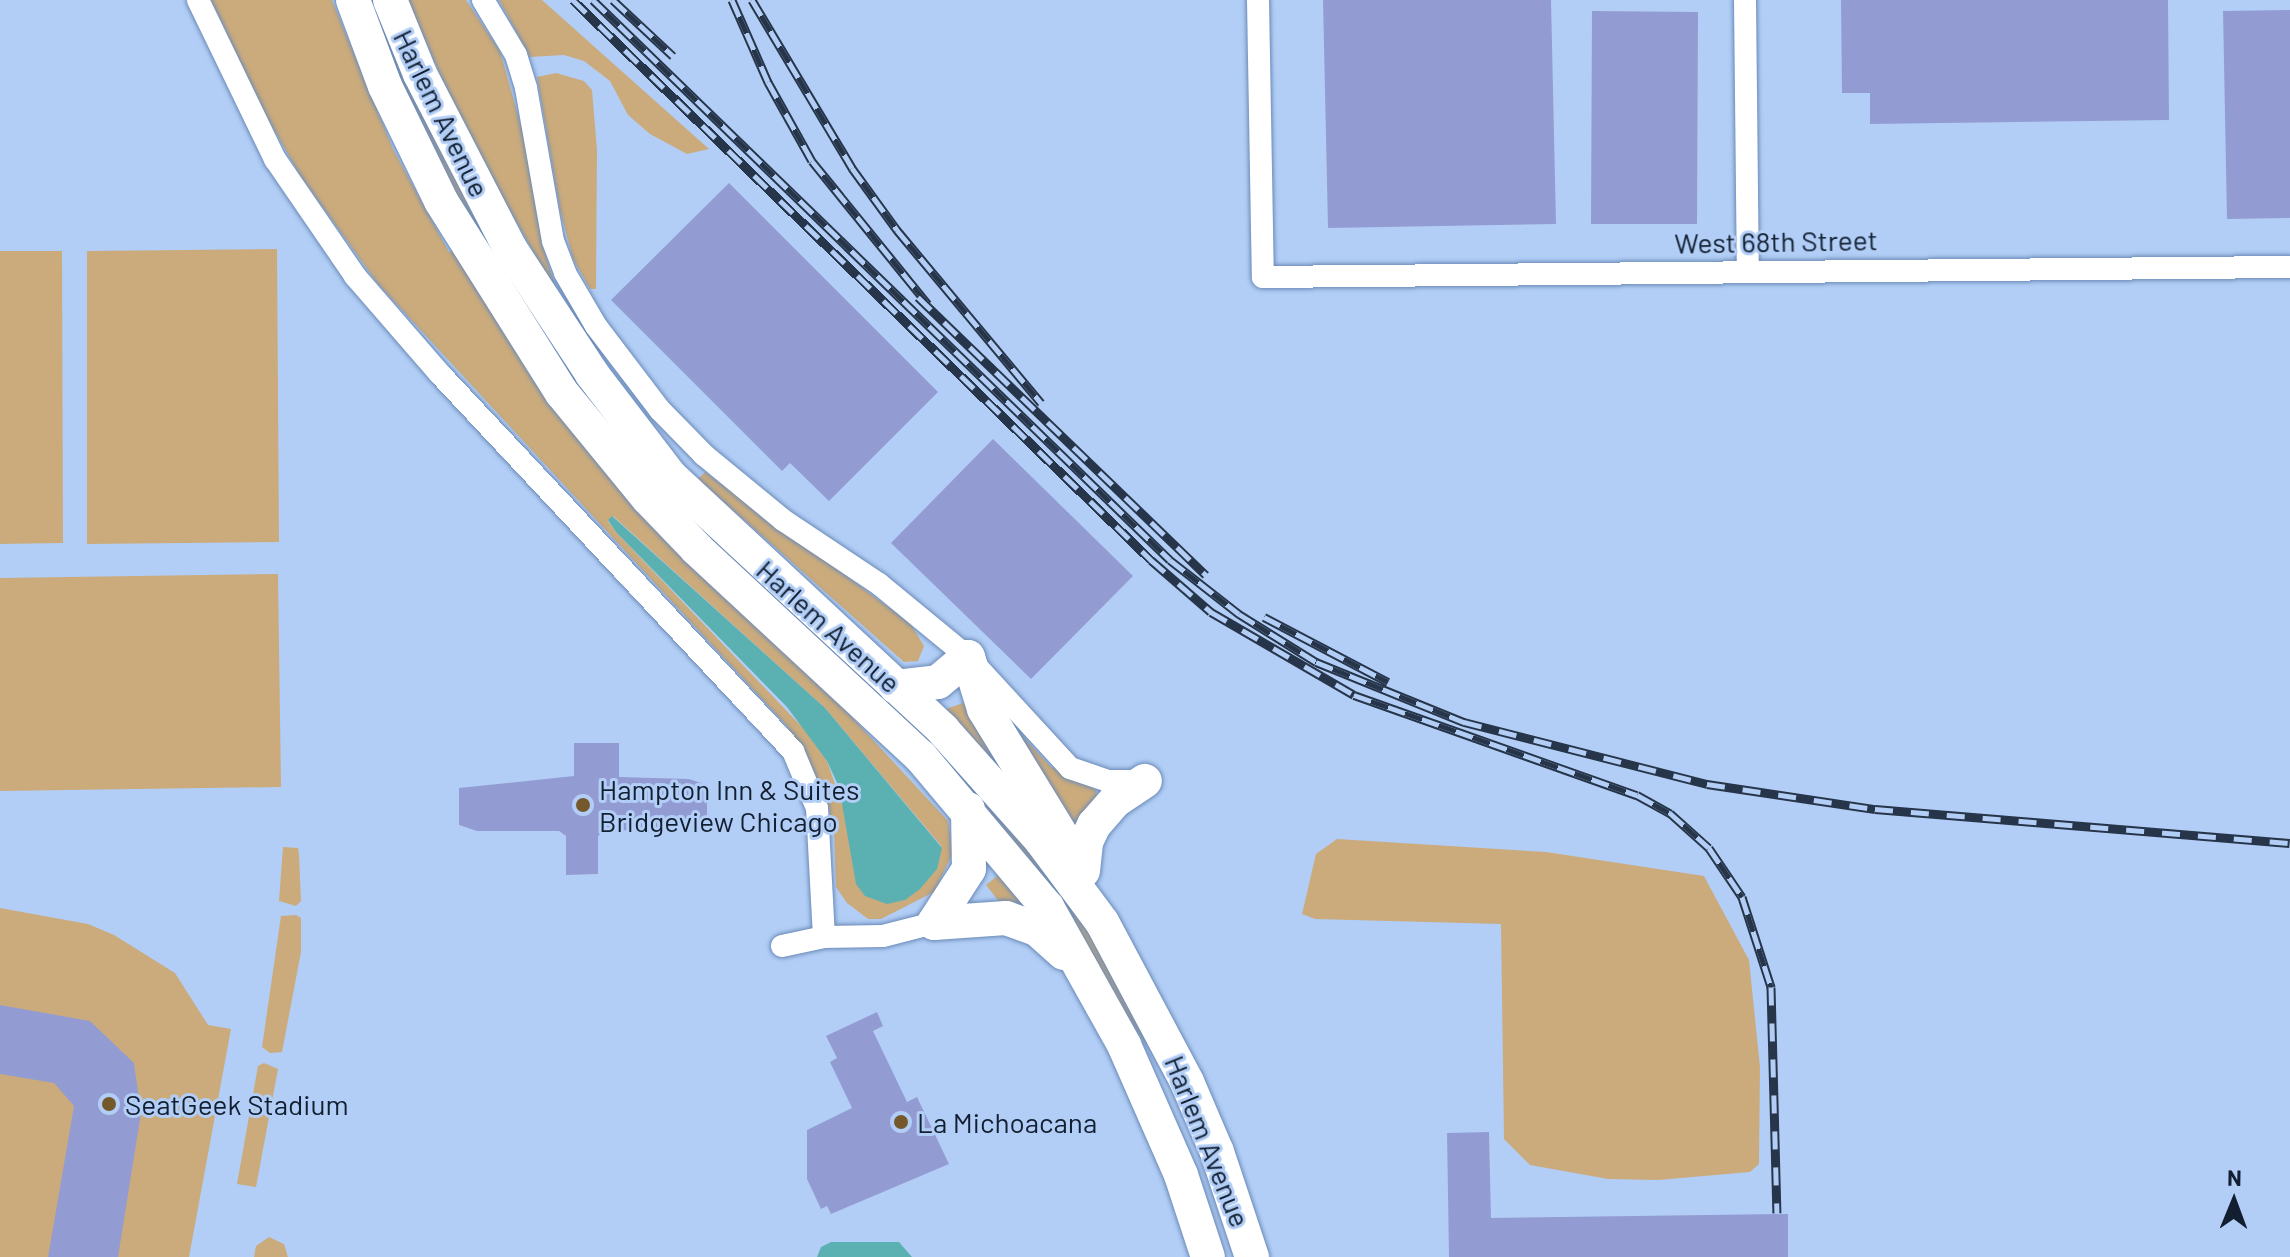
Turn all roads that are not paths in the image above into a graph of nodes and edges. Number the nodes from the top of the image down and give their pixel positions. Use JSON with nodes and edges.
{"nodes":[{"id":1,"x":198,"y":0,"type":"edge"},
{"id":2,"x":353,"y":0,"type":"edge"},
{"id":3,"x":390,"y":0,"type":"edge"},
{"id":4,"x":483,"y":0,"type":"edge"},
{"id":5,"x":1258,"y":0,"type":"edge"},
{"id":6,"x":1745,"y":0,"type":"edge"},
{"id":7,"x":2290,"y":267,"type":"edge"},
{"id":8,"x":1748,"y":272,"type":"junction"},
{"id":9,"x":968,"y":657,"type":"junction"},
{"id":10,"x":896,"y":687,"type":"junction"},
{"id":11,"x":1145,"y":781,"type":"joint"},
{"id":12,"x":968,"y":809,"type":"junction"},
{"id":13,"x":1083,"y":871,"type":"junction"},
{"id":14,"x":1102,"y":922,"type":"junction"},
{"id":15,"x":934,"y":923,"type":"junction"},
{"id":16,"x":824,"y":937,"type":"junction"},
{"id":17,"x":782,"y":946,"type":"dead end"},
{"id":18,"x":1084,"y":973,"type":"junction"},
{"id":19,"x":1208,"y":1257,"type":"edge"},
{"id":20,"x":1252,"y":1257,"type":"edge"}],
"edges":[{"from":1,"to":16,"type":"street"},
{"from":2,"to":12,"type":"main road","name":"Harlem Avenue"},
{"from":3,"to":10,"type":"main road","name":"Harlem Avenue"},
{"from":4,"to":9,"type":"street"},
{"from":5,"to":8,"type":"street","name":"West 68th Street"},
{"from":6,"to":8,"type":"street"},
{"from":7,"to":8,"type":"street","name":"West 68th Street"},
{"from":9,"to":10,"type":"main road"},
{"from":9,"to":11,"type":"street"},
{"from":9,"to":13,"type":"main road"},
{"from":10,"to":14,"type":"main road","name":"Harlem Avenue"},
{"from":11,"to":13,"type":"main road"},
{"from":12,"to":15,"type":"main road"},
{"from":12,"to":18,"type":"main road","name":"Harlem Avenue"},
{"from":13,"to":14,"type":"main road"},
{"from":14,"to":20,"type":"main road","name":"Harlem Avenue"},
{"from":15,"to":16,"type":"street"},
{"from":15,"to":18,"type":"main road"},
{"from":16,"to":17,"type":"street"},
{"from":18,"to":19,"type":"main road","name":"Harlem Avenue"}]}
